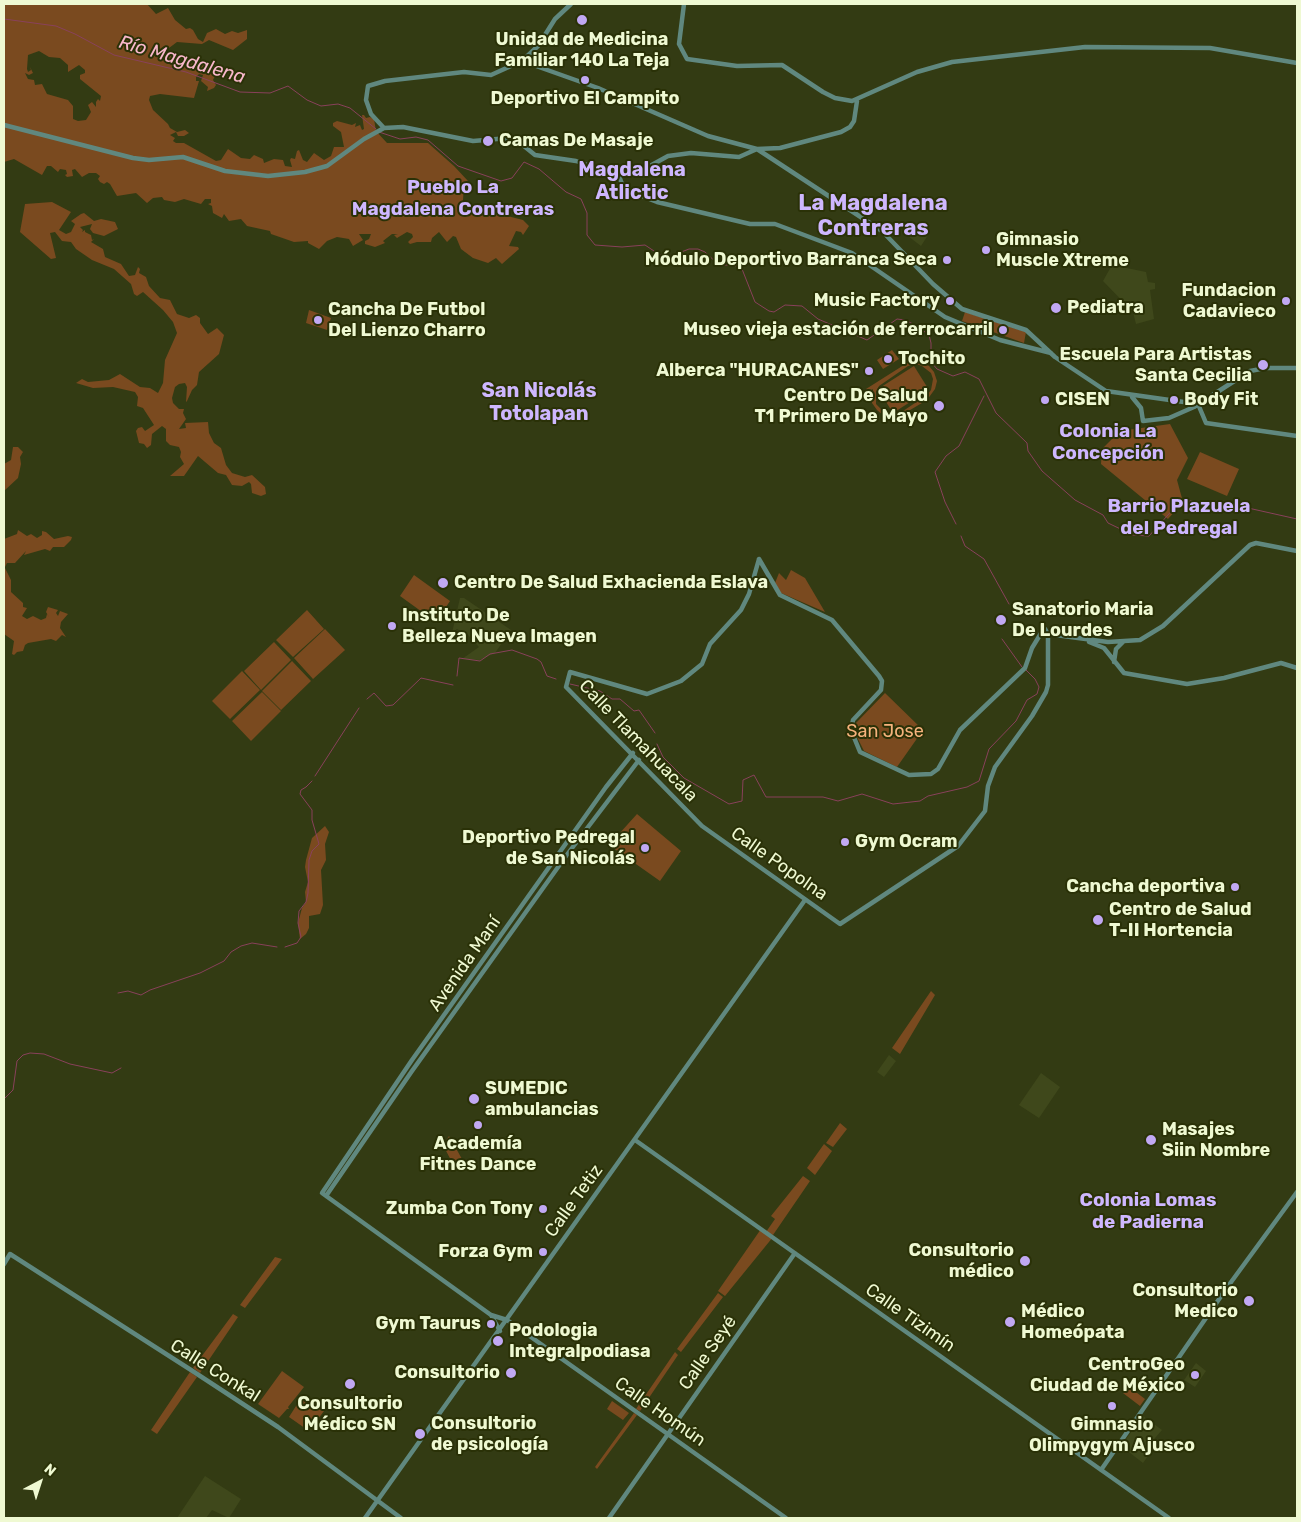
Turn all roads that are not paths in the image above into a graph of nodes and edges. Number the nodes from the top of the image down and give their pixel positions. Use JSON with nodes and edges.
{"nodes":[{"id":1,"x":571,"y":4,"type":"edge"},
{"id":2,"x":684,"y":4,"type":"edge"},
{"id":3,"x":522,"y":61,"type":"junction"},
{"id":4,"x":1297,"y":63,"type":"edge"},
{"id":5,"x":857,"y":100,"type":"junction"},
{"id":6,"x":4,"y":125,"type":"edge"},
{"id":7,"x":381,"y":130,"type":"junction"},
{"id":8,"x":758,"y":149,"type":"junction"},
{"id":9,"x":619,"y":176,"type":"junction"},
{"id":10,"x":1033,"y":337,"type":"junction"},
{"id":11,"x":1028,"y":348,"type":"junction"},
{"id":12,"x":1051,"y":353,"type":"junction"},
{"id":13,"x":1297,"y":368,"type":"edge"},
{"id":14,"x":1130,"y":396,"type":"junction"},
{"id":15,"x":1197,"y":407,"type":"junction"},
{"id":16,"x":1297,"y":436,"type":"edge"},
{"id":17,"x":1297,"y":551,"type":"edge"},
{"id":18,"x":1048,"y":636,"type":"junction"},
{"id":19,"x":1082,"y":640,"type":"junction"},
{"id":20,"x":1108,"y":642,"type":"junction"},
{"id":21,"x":1123,"y":642,"type":"junction"},
{"id":22,"x":1104,"y":648,"type":"junction"},
{"id":23,"x":1114,"y":662,"type":"junction"},
{"id":24,"x":1297,"y":668,"type":"edge"},
{"id":25,"x":632,"y":753,"type":"junction"},
{"id":26,"x":639,"y":760,"type":"junction"},
{"id":27,"x":702,"y":826,"type":"joint"},
{"id":28,"x":805,"y":900,"type":"junction"},
{"id":29,"x":635,"y":1140,"type":"junction"},
{"id":30,"x":1297,"y":1192,"type":"edge"},
{"id":31,"x":322,"y":1193,"type":"joint"},
{"id":32,"x":326,"y":1196,"type":"junction"},
{"id":33,"x":795,"y":1253,"type":"junction"},
{"id":34,"x":4,"y":1264,"type":"edge"},
{"id":35,"x":491,"y":1315,"type":"junction"},
{"id":36,"x":506,"y":1320,"type":"junction"},
{"id":37,"x":500,"y":1331,"type":"junction"},
{"id":38,"x":668,"y":1434,"type":"junction"},
{"id":39,"x":1101,"y":1470,"type":"junction"},
{"id":40,"x":378,"y":1500,"type":"junction"},
{"id":41,"x":365,"y":1518,"type":"edge"},
{"id":42,"x":401,"y":1518,"type":"edge"},
{"id":43,"x":609,"y":1518,"type":"edge"},
{"id":44,"x":786,"y":1518,"type":"edge"},
{"id":45,"x":1169,"y":1518,"type":"edge"}],
"edges":[{"from":1,"to":3,"type":"street"},
{"from":2,"to":5,"type":"street"},
{"from":3,"to":7,"type":"street"},
{"from":3,"to":8,"type":"street"},
{"from":4,"to":5,"type":"street"},
{"from":5,"to":8,"type":"street"},
{"from":6,"to":7,"type":"street"},
{"from":7,"to":9,"type":"street"},
{"from":8,"to":9,"type":"street"},
{"from":8,"to":10,"type":"street"},
{"from":9,"to":11,"type":"street"},
{"from":10,"to":11,"type":"street"},
{"from":10,"to":12,"type":"street"},
{"from":11,"to":12,"type":"street"},
{"from":12,"to":14,"type":"street"},
{"from":13,"to":15,"type":"street"},
{"from":14,"to":15,"type":"street"},
{"from":14,"to":15,"type":"street"},
{"from":15,"to":16,"type":"street"},
{"from":17,"to":21,"type":"street"},
{"from":18,"to":19,"type":"street"},
{"from":18,"to":25,"type":"street","name":"Calle Tlamahuacala"},
{"from":18,"to":28,"type":"street","name":"Calle Popolna"},
{"from":19,"to":20,"type":"street"},
{"from":19,"to":22,"type":"street"},
{"from":20,"to":21,"type":"street"},
{"from":20,"to":22,"type":"street"},
{"from":21,"to":23,"type":"street"},
{"from":22,"to":23,"type":"street"},
{"from":23,"to":24,"type":"street"},
{"from":25,"to":26,"type":"street","name":"Calle Tlamahuacala"},
{"from":25,"to":31,"type":"street","name":"Avenida Maní"},
{"from":26,"to":27,"type":"street","name":"Calle Tlamahuacala"},
{"from":26,"to":32,"type":"street","name":"Avenida Maní"},
{"from":27,"to":28,"type":"street","name":"Calle Popolna"},
{"from":28,"to":29,"type":"street","name":"Calle Tetiz"},
{"from":29,"to":33,"type":"street","name":"Calle Tizimín"},
{"from":29,"to":36,"type":"street","name":"Calle Tetiz"},
{"from":30,"to":39,"type":"street"},
{"from":31,"to":32,"type":"street","name":"Calle Homún"},
{"from":32,"to":35,"type":"street","name":"Calle Homún"},
{"from":33,"to":38,"type":"street","name":"Calle Seyé"},
{"from":33,"to":39,"type":"street","name":"Calle Tizimín"},
{"from":34,"to":40,"type":"street","name":"Calle Conkal"},
{"from":35,"to":36,"type":"street","name":"Calle Homún"},
{"from":35,"to":37,"type":"street","name":"Calle Homún"},
{"from":36,"to":37,"type":"street","name":"Calle Tetiz"},
{"from":36,"to":38,"type":"street","name":"Calle Homún"},
{"from":37,"to":40,"type":"street","name":"Calle Tetiz"},
{"from":38,"to":43,"type":"street","name":"Calle Seyé"},
{"from":38,"to":44,"type":"street","name":"Calle Homún"},
{"from":39,"to":45,"type":"street","name":"Calle Tizimín"},
{"from":40,"to":41,"type":"street","name":"Calle Tetiz"},
{"from":40,"to":42,"type":"street","name":"Calle Conkal"}]}
